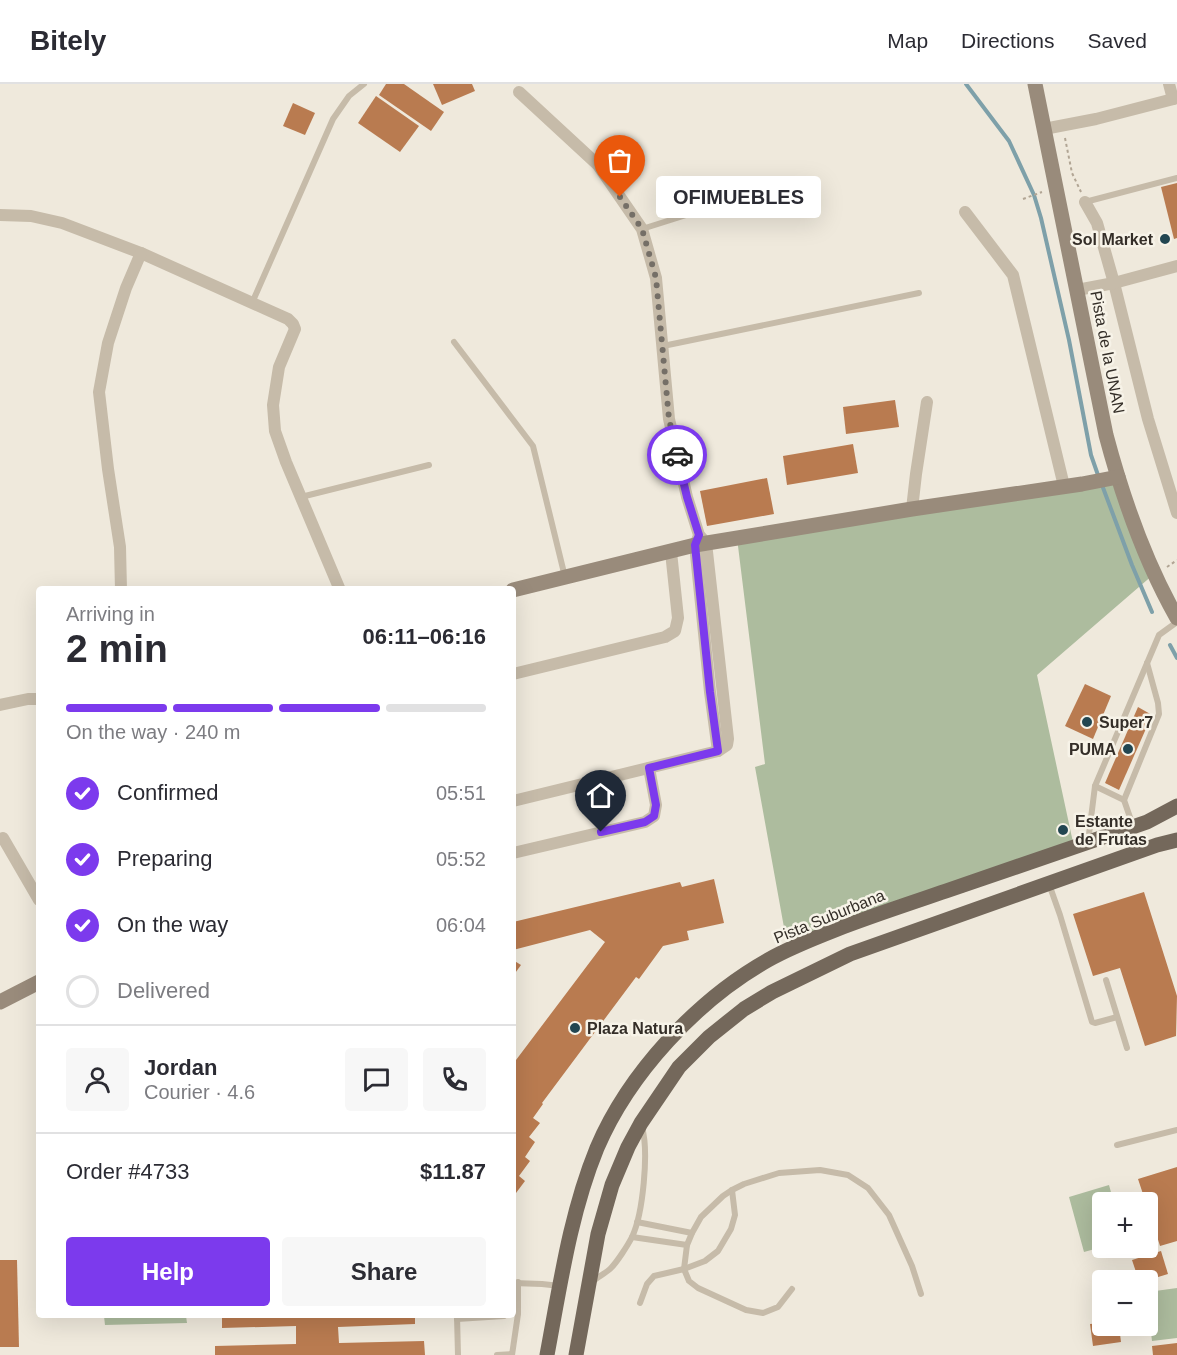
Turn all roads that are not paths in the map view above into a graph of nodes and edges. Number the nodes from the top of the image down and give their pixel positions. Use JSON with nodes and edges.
{"nodes":[{"id":1,"x":364,"y":84,"type":"edge"},
{"id":2,"x":1035,"y":84,"type":"edge"},
{"id":3,"x":1169,"y":84,"type":"edge"},
{"id":4,"x":519,"y":92,"type":"dead end"},
{"id":5,"x":1175,"y":98,"type":"edge"},
{"id":6,"x":1044,"y":129,"type":"junction"},
{"id":7,"x":1177,"y":178,"type":"edge"},
{"id":8,"x":1085,"y":202,"type":"joint"},
{"id":9,"x":721,"y":204,"type":"dead end"},
{"id":10,"x":966,"y":212,"type":"dead end"},
{"id":11,"x":0,"y":215,"type":"edge"},
{"id":12,"x":642,"y":229,"type":"junction"},
{"id":13,"x":141,"y":253,"type":"junction"},
{"id":14,"x":1177,"y":266,"type":"edge"},
{"id":15,"x":1114,"y":283,"type":"junction"},
{"id":16,"x":1077,"y":290,"type":"junction"},
{"id":17,"x":919,"y":293,"type":"dead end"},
{"id":18,"x":252,"y":303,"type":"junction"},
{"id":19,"x":454,"y":342,"type":"dead end"},
{"id":20,"x":662,"y":346,"type":"junction"},
{"id":21,"x":927,"y":402,"type":"dead end"},
{"id":22,"x":429,"y":465,"type":"dead end"},
{"id":23,"x":1118,"y":477,"type":"junction"},
{"id":24,"x":1064,"y":486,"type":"junction"},
{"id":25,"x":301,"y":497,"type":"junction"},
{"id":26,"x":912,"y":509,"type":"junction"},
{"id":27,"x":1177,"y":513,"type":"edge"},
{"id":28,"x":700,"y":541,"type":"junction"},
{"id":29,"x":671,"y":552,"type":"junction"},
{"id":30,"x":565,"y":578,"type":"junction"},
{"id":31,"x":121,"y":586,"type":"edge"},
{"id":32,"x":338,"y":586,"type":"edge"},
{"id":33,"x":516,"y":589,"type":"edge"},
{"id":34,"x":1177,"y":620,"type":"edge"},
{"id":35,"x":1147,"y":663,"type":"junction"},
{"id":36,"x":516,"y":673,"type":"edge"},
{"id":37,"x":36,"y":699,"type":"edge"},
{"id":38,"x":0,"y":705,"type":"edge"},
{"id":39,"x":649,"y":768,"type":"junction"},
{"id":40,"x":1095,"y":786,"type":"junction"},
{"id":41,"x":516,"y":800,"type":"edge"},
{"id":42,"x":1124,"y":800,"type":"junction"},
{"id":43,"x":1177,"y":806,"type":"edge"},
{"id":44,"x":1133,"y":827,"type":"junction"},
{"id":45,"x":3,"y":838,"type":"dead end"},
{"id":46,"x":1177,"y":840,"type":"edge"},
{"id":47,"x":1088,"y":842,"type":"junction"},
{"id":48,"x":516,"y":852,"type":"edge"},
{"id":49,"x":1049,"y":883,"type":"junction"},
{"id":50,"x":36,"y":895,"type":"edge"},
{"id":51,"x":1106,"y":980,"type":"dead end"},
{"id":52,"x":36,"y":985,"type":"edge"},
{"id":53,"x":0,"y":1002,"type":"edge"},
{"id":54,"x":1117,"y":1017,"type":"junction"},
{"id":55,"x":1127,"y":1048,"type":"dead end"},
{"id":56,"x":641,"y":1123,"type":"junction"},
{"id":57,"x":1177,"y":1130,"type":"edge"},
{"id":58,"x":1117,"y":1145,"type":"dead end"},
{"id":59,"x":732,"y":1190,"type":"junction"},
{"id":60,"x":637,"y":1221,"type":"junction"},
{"id":61,"x":692,"y":1233,"type":"junction"},
{"id":62,"x":632,"y":1237,"type":"junction"},
{"id":63,"x":687,"y":1245,"type":"junction"},
{"id":64,"x":684,"y":1269,"type":"junction"},
{"id":65,"x":516,"y":1282,"type":"edge"},
{"id":66,"x":589,"y":1284,"type":"junction"},
{"id":67,"x":561,"y":1286,"type":"junction"},
{"id":68,"x":792,"y":1289,"type":"dead end"},
{"id":69,"x":921,"y":1294,"type":"dead end"},
{"id":70,"x":640,"y":1303,"type":"dead end"},
{"id":71,"x":516,"y":1315,"type":"edge"},
{"id":72,"x":457,"y":1318,"type":"edge"},
{"id":73,"x":516,"y":1318,"type":"edge"},
{"id":74,"x":512,"y":1354,"type":"edge"},
{"id":75,"x":458,"y":1355,"type":"edge"},
{"id":76,"x":497,"y":1355,"type":"edge"},
{"id":77,"x":547,"y":1355,"type":"edge"},
{"id":78,"x":576,"y":1355,"type":"edge"}],
"edges":[{"from":1,"to":18,"type":"lane"},
{"from":2,"to":6,"type":"street","name":"Pista de la UNAN"},
{"from":3,"to":5,"type":"street"},
{"from":4,"to":12,"type":"street"},
{"from":5,"to":6,"type":"street"},
{"from":6,"to":16,"type":"street","name":"Pista de la UNAN"},
{"from":7,"to":8,"type":"lane"},
{"from":8,"to":15,"type":"street"},
{"from":9,"to":12,"type":"lane"},
{"from":10,"to":24,"type":"street"},
{"from":11,"to":13,"type":"street"},
{"from":12,"to":20,"type":"street"},
{"from":13,"to":18,"type":"street"},
{"from":13,"to":31,"type":"street"},
{"from":14,"to":15,"type":"street"},
{"from":15,"to":16,"type":"street"},
{"from":15,"to":27,"type":"street"},
{"from":16,"to":23,"type":"street","name":"Pista de la UNAN"},
{"from":17,"to":20,"type":"lane"},
{"from":18,"to":25,"type":"street"},
{"from":19,"to":30,"type":"lane"},
{"from":20,"to":28,"type":"street"},
{"from":21,"to":26,"type":"street"},
{"from":22,"to":25,"type":"lane"},
{"from":23,"to":24,"type":"street"},
{"from":23,"to":34,"type":"street","name":"Pista de la UNAN"},
{"from":24,"to":26,"type":"street"},
{"from":25,"to":32,"type":"street"},
{"from":26,"to":28,"type":"street"},
{"from":28,"to":29,"type":"street"},
{"from":28,"to":39,"type":"street"},
{"from":29,"to":30,"type":"street"},
{"from":29,"to":36,"type":"street"},
{"from":30,"to":33,"type":"street"},
{"from":34,"to":35,"type":"lane"},
{"from":35,"to":40,"type":"lane"},
{"from":35,"to":42,"type":"lane"},
{"from":37,"to":38,"type":"street"},
{"from":39,"to":41,"type":"street"},
{"from":39,"to":48,"type":"street"},
{"from":40,"to":42,"type":"lane"},
{"from":40,"to":47,"type":"lane"},
{"from":42,"to":44,"type":"lane"},
{"from":43,"to":44,"type":"main road","name":"Pista Suburbana"},
{"from":44,"to":47,"type":"main road","name":"Pista Suburbana"},
{"from":45,"to":50,"type":"street"},
{"from":46,"to":49,"type":"main road"},
{"from":47,"to":67,"type":"main road","name":"Pista Suburbana"},
{"from":49,"to":54,"type":"lane"},
{"from":49,"to":56,"type":"main road"},
{"from":51,"to":54,"type":"lane"},
{"from":52,"to":53,"type":"street"},
{"from":54,"to":55,"type":"lane"},
{"from":56,"to":60,"type":"lane"},
{"from":56,"to":66,"type":"main road"},
{"from":57,"to":58,"type":"lane"},
{"from":59,"to":61,"type":"lane"},
{"from":59,"to":64,"type":"lane"},
{"from":59,"to":69,"type":"lane"},
{"from":60,"to":61,"type":"lane"},
{"from":60,"to":62,"type":"lane"},
{"from":61,"to":63,"type":"lane"},
{"from":62,"to":63,"type":"lane"},
{"from":62,"to":66,"type":"lane"},
{"from":63,"to":64,"type":"lane"},
{"from":64,"to":68,"type":"lane"},
{"from":64,"to":70,"type":"lane"},
{"from":65,"to":67,"type":"lane"},
{"from":65,"to":71,"type":"lane"},
{"from":66,"to":78,"type":"main road"},
{"from":67,"to":77,"type":"main road","name":"Pista Suburbana"},
{"from":72,"to":75,"type":"lane"},
{"from":73,"to":74,"type":"lane"},
{"from":74,"to":76,"type":"lane"}]}
